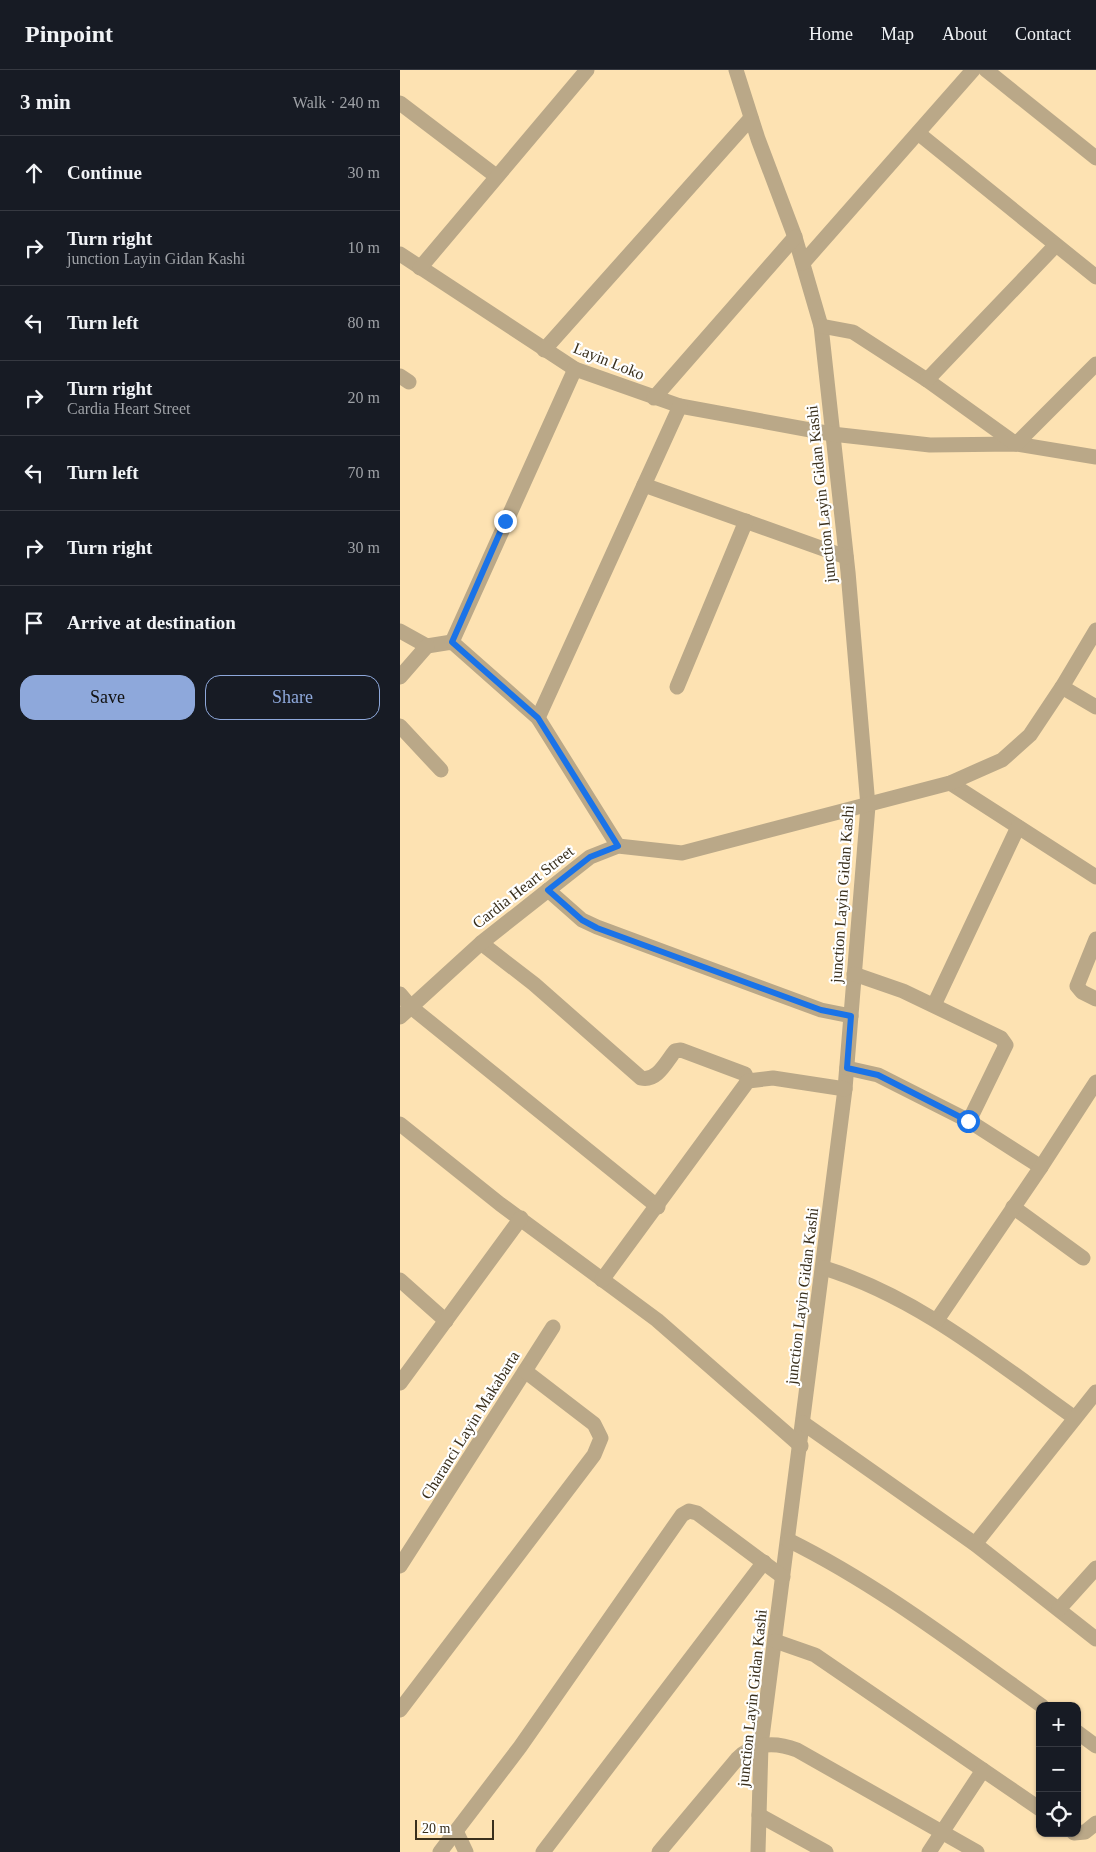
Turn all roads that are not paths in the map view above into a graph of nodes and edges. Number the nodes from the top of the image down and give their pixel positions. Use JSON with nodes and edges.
{"nodes":[{"id":1,"x":587,"y":70,"type":"edge"},
{"id":2,"x":736,"y":70,"type":"edge"},
{"id":3,"x":973,"y":70,"type":"edge"},
{"id":4,"x":986,"y":70,"type":"edge"},
{"id":5,"x":400,"y":103,"type":"edge"},
{"id":6,"x":751,"y":118,"type":"junction"},
{"id":7,"x":918,"y":133,"type":"junction"},
{"id":8,"x":1096,"y":158,"type":"edge"},
{"id":9,"x":496,"y":176,"type":"junction"},
{"id":10,"x":795,"y":237,"type":"junction"},
{"id":11,"x":1055,"y":246,"type":"junction"},
{"id":12,"x":400,"y":254,"type":"edge"},
{"id":13,"x":802,"y":263,"type":"junction"},
{"id":14,"x":420,"y":268,"type":"junction"},
{"id":15,"x":1096,"y":277,"type":"edge"},
{"id":16,"x":822,"y":326,"type":"junction"},
{"id":17,"x":544,"y":350,"type":"junction"},
{"id":18,"x":1096,"y":364,"type":"edge"},
{"id":19,"x":575,"y":369,"type":"junction"},
{"id":20,"x":927,"y":380,"type":"junction"},
{"id":21,"x":654,"y":398,"type":"junction"},
{"id":22,"x":680,"y":406,"type":"junction"},
{"id":23,"x":832,"y":434,"type":"junction"},
{"id":24,"x":1016,"y":444,"type":"junction"},
{"id":25,"x":1096,"y":457,"type":"edge"},
{"id":26,"x":644,"y":485,"type":"junction"},
{"id":27,"x":746,"y":521,"type":"junction"},
{"id":28,"x":846,"y":557,"type":"junction"},
{"id":29,"x":1096,"y":630,"type":"edge"},
{"id":30,"x":400,"y":631,"type":"edge"},
{"id":31,"x":452,"y":642,"type":"junction"},
{"id":32,"x":428,"y":646,"type":"junction"},
{"id":33,"x":400,"y":677,"type":"edge"},
{"id":34,"x":677,"y":687,"type":"dead end"},
{"id":35,"x":1062,"y":687,"type":"junction"},
{"id":36,"x":1096,"y":707,"type":"edge"},
{"id":37,"x":538,"y":718,"type":"junction"},
{"id":38,"x":400,"y":726,"type":"edge"},
{"id":39,"x":441,"y":770,"type":"dead end"},
{"id":40,"x":950,"y":783,"type":"junction"},
{"id":41,"x":868,"y":806,"type":"junction"},
{"id":42,"x":1018,"y":827,"type":"junction"},
{"id":43,"x":618,"y":846,"type":"junction"},
{"id":44,"x":1096,"y":877,"type":"edge"},
{"id":45,"x":548,"y":890,"type":"junction"},
{"id":46,"x":1096,"y":939,"type":"edge"},
{"id":47,"x":481,"y":943,"type":"junction"},
{"id":48,"x":854,"y":974,"type":"junction"},
{"id":49,"x":400,"y":994,"type":"edge"},
{"id":50,"x":1096,"y":999,"type":"edge"},
{"id":51,"x":934,"y":1005,"type":"junction"},
{"id":52,"x":406,"y":1012,"type":"edge"},
{"id":53,"x":851,"y":1016,"type":"junction"},
{"id":54,"x":847,"y":1068,"type":"junction"},
{"id":55,"x":748,"y":1081,"type":"junction"},
{"id":56,"x":1096,"y":1082,"type":"edge"},
{"id":57,"x":845,"y":1089,"type":"junction"},
{"id":58,"x":968,"y":1121,"type":"junction"},
{"id":59,"x":400,"y":1124,"type":"edge"},
{"id":60,"x":1041,"y":1167,"type":"junction"},
{"id":61,"x":658,"y":1207,"type":"junction"},
{"id":62,"x":1013,"y":1207,"type":"junction"},
{"id":63,"x":521,"y":1218,"type":"junction"},
{"id":64,"x":1083,"y":1258,"type":"dead end"},
{"id":65,"x":824,"y":1268,"type":"junction"},
{"id":66,"x":400,"y":1280,"type":"edge"},
{"id":67,"x":602,"y":1280,"type":"junction"},
{"id":68,"x":937,"y":1320,"type":"junction"},
{"id":69,"x":446,"y":1321,"type":"junction"},
{"id":70,"x":553,"y":1327,"type":"dead end"},
{"id":71,"x":525,"y":1371,"type":"junction"},
{"id":72,"x":400,"y":1383,"type":"edge"},
{"id":73,"x":1096,"y":1392,"type":"edge"},
{"id":74,"x":1075,"y":1418,"type":"junction"},
{"id":75,"x":803,"y":1423,"type":"junction"},
{"id":76,"x":800,"y":1446,"type":"junction"},
{"id":77,"x":788,"y":1540,"type":"junction"},
{"id":78,"x":976,"y":1544,"type":"junction"},
{"id":79,"x":764,"y":1562,"type":"junction"},
{"id":80,"x":400,"y":1566,"type":"edge"},
{"id":81,"x":1096,"y":1568,"type":"edge"},
{"id":82,"x":783,"y":1577,"type":"junction"},
{"id":83,"x":1059,"y":1609,"type":"junction"},
{"id":84,"x":1096,"y":1639,"type":"edge"},
{"id":85,"x":775,"y":1641,"type":"junction"},
{"id":86,"x":1036,"y":1702,"type":"edge"},
{"id":87,"x":400,"y":1710,"type":"edge"},
{"id":88,"x":1081,"y":1735,"type":"edge"},
{"id":89,"x":761,"y":1745,"type":"junction"},
{"id":90,"x":1096,"y":1746,"type":"edge"},
{"id":91,"x":983,"y":1770,"type":"junction"},
{"id":92,"x":1036,"y":1807,"type":"edge"},
{"id":93,"x":759,"y":1815,"type":"junction"},
{"id":94,"x":1096,"y":1823,"type":"edge"},
{"id":95,"x":456,"y":1832,"type":"junction"},
{"id":96,"x":943,"y":1832,"type":"junction"},
{"id":97,"x":1081,"y":1832,"type":"edge"},
{"id":98,"x":440,"y":1852,"type":"edge"},
{"id":99,"x":466,"y":1852,"type":"edge"},
{"id":100,"x":543,"y":1852,"type":"edge"},
{"id":101,"x":660,"y":1852,"type":"edge"},
{"id":102,"x":758,"y":1852,"type":"edge"},
{"id":103,"x":826,"y":1852,"type":"edge"},
{"id":104,"x":930,"y":1852,"type":"edge"},
{"id":105,"x":977,"y":1852,"type":"edge"}],
"edges":[{"from":1,"to":9,"type":"street"},
{"from":2,"to":6,"type":"street","name":"junction Layin Gidan Kashi"},
{"from":3,"to":7,"type":"street"},
{"from":4,"to":8,"type":"street"},
{"from":5,"to":9,"type":"street"},
{"from":6,"to":10,"type":"street","name":"junction Layin Gidan Kashi"},
{"from":6,"to":17,"type":"street"},
{"from":7,"to":11,"type":"street"},
{"from":7,"to":13,"type":"street"},
{"from":9,"to":14,"type":"street"},
{"from":10,"to":13,"type":"street","name":"junction Layin Gidan Kashi"},
{"from":10,"to":21,"type":"street"},
{"from":11,"to":15,"type":"street"},
{"from":11,"to":20,"type":"street"},
{"from":12,"to":14,"type":"street","name":"Layin Loko"},
{"from":13,"to":16,"type":"street","name":"junction Layin Gidan Kashi"},
{"from":14,"to":17,"type":"street","name":"Layin Loko"},
{"from":16,"to":20,"type":"street"},
{"from":16,"to":23,"type":"street","name":"junction Layin Gidan Kashi"},
{"from":17,"to":19,"type":"street","name":"Layin Loko"},
{"from":18,"to":24,"type":"street"},
{"from":19,"to":21,"type":"street","name":"Layin Loko"},
{"from":19,"to":31,"type":"street"},
{"from":20,"to":24,"type":"street"},
{"from":21,"to":22,"type":"street","name":"Layin Loko"},
{"from":22,"to":23,"type":"street","name":"Layin Loko"},
{"from":22,"to":26,"type":"street"},
{"from":23,"to":24,"type":"street","name":"Layin Loko"},
{"from":23,"to":28,"type":"street","name":"junction Layin Gidan Kashi"},
{"from":24,"to":25,"type":"street","name":"Layin Loko"},
{"from":26,"to":27,"type":"street"},
{"from":26,"to":37,"type":"street"},
{"from":27,"to":28,"type":"street"},
{"from":27,"to":34,"type":"street"},
{"from":28,"to":41,"type":"street","name":"junction Layin Gidan Kashi"},
{"from":29,"to":35,"type":"street","name":"Cardia Heart Street"},
{"from":30,"to":32,"type":"street"},
{"from":31,"to":32,"type":"street"},
{"from":31,"to":37,"type":"street"},
{"from":32,"to":33,"type":"street"},
{"from":35,"to":36,"type":"street"},
{"from":35,"to":40,"type":"street","name":"Cardia Heart Street"},
{"from":37,"to":43,"type":"street"},
{"from":38,"to":39,"type":"street"},
{"from":40,"to":41,"type":"street","name":"Cardia Heart Street"},
{"from":40,"to":42,"type":"street"},
{"from":41,"to":43,"type":"street","name":"Cardia Heart Street"},
{"from":41,"to":48,"type":"street","name":"junction Layin Gidan Kashi"},
{"from":42,"to":44,"type":"street"},
{"from":42,"to":51,"type":"street"},
{"from":43,"to":45,"type":"street","name":"Cardia Heart Street"},
{"from":45,"to":47,"type":"street","name":"Cardia Heart Street"},
{"from":45,"to":53,"type":"street"},
{"from":46,"to":50,"type":"street"},
{"from":47,"to":52,"type":"street","name":"Cardia Heart Street"},
{"from":47,"to":55,"type":"street"},
{"from":48,"to":51,"type":"street"},
{"from":48,"to":53,"type":"street","name":"junction Layin Gidan Kashi"},
{"from":49,"to":52,"type":"street"},
{"from":51,"to":58,"type":"street"},
{"from":52,"to":61,"type":"street"},
{"from":53,"to":54,"type":"street","name":"junction Layin Gidan Kashi"},
{"from":54,"to":57,"type":"street","name":"junction Layin Gidan Kashi"},
{"from":54,"to":58,"type":"street"},
{"from":55,"to":57,"type":"street"},
{"from":55,"to":61,"type":"street"},
{"from":56,"to":60,"type":"street"},
{"from":57,"to":65,"type":"street","name":"junction Layin Gidan Kashi"},
{"from":58,"to":60,"type":"street"},
{"from":59,"to":63,"type":"street"},
{"from":60,"to":62,"type":"street"},
{"from":61,"to":67,"type":"street"},
{"from":62,"to":64,"type":"street"},
{"from":62,"to":68,"type":"street"},
{"from":63,"to":67,"type":"street"},
{"from":63,"to":69,"type":"street"},
{"from":65,"to":68,"type":"street"},
{"from":65,"to":75,"type":"street","name":"junction Layin Gidan Kashi"},
{"from":66,"to":69,"type":"street"},
{"from":67,"to":76,"type":"street"},
{"from":68,"to":74,"type":"street"},
{"from":69,"to":72,"type":"street"},
{"from":70,"to":71,"type":"street","name":"Charanci Layin Makabarta"},
{"from":71,"to":80,"type":"street","name":"Charanci Layin Makabarta"},
{"from":71,"to":87,"type":"street"},
{"from":73,"to":74,"type":"street"},
{"from":74,"to":78,"type":"street"},
{"from":75,"to":76,"type":"street","name":"junction Layin Gidan Kashi"},
{"from":75,"to":78,"type":"street"},
{"from":76,"to":77,"type":"street","name":"junction Layin Gidan Kashi"},
{"from":77,"to":82,"type":"street","name":"junction Layin Gidan Kashi"},
{"from":77,"to":86,"type":"street"},
{"from":78,"to":83,"type":"street"},
{"from":79,"to":82,"type":"street"},
{"from":79,"to":95,"type":"street"},
{"from":79,"to":100,"type":"street"},
{"from":81,"to":83,"type":"street"},
{"from":82,"to":85,"type":"street","name":"junction Layin Gidan Kashi"},
{"from":83,"to":84,"type":"street"},
{"from":85,"to":89,"type":"street","name":"junction Layin Gidan Kashi"},
{"from":85,"to":91,"type":"street"},
{"from":88,"to":90,"type":"street"},
{"from":89,"to":93,"type":"street","name":"junction Layin Gidan Kashi"},
{"from":89,"to":96,"type":"street"},
{"from":89,"to":101,"type":"street"},
{"from":91,"to":92,"type":"street"},
{"from":91,"to":96,"type":"street"},
{"from":93,"to":102,"type":"street","name":"junction Layin Gidan Kashi"},
{"from":93,"to":103,"type":"street"},
{"from":94,"to":97,"type":"street"},
{"from":95,"to":98,"type":"street"},
{"from":95,"to":99,"type":"street"},
{"from":96,"to":104,"type":"street"},
{"from":96,"to":105,"type":"street"}]}
